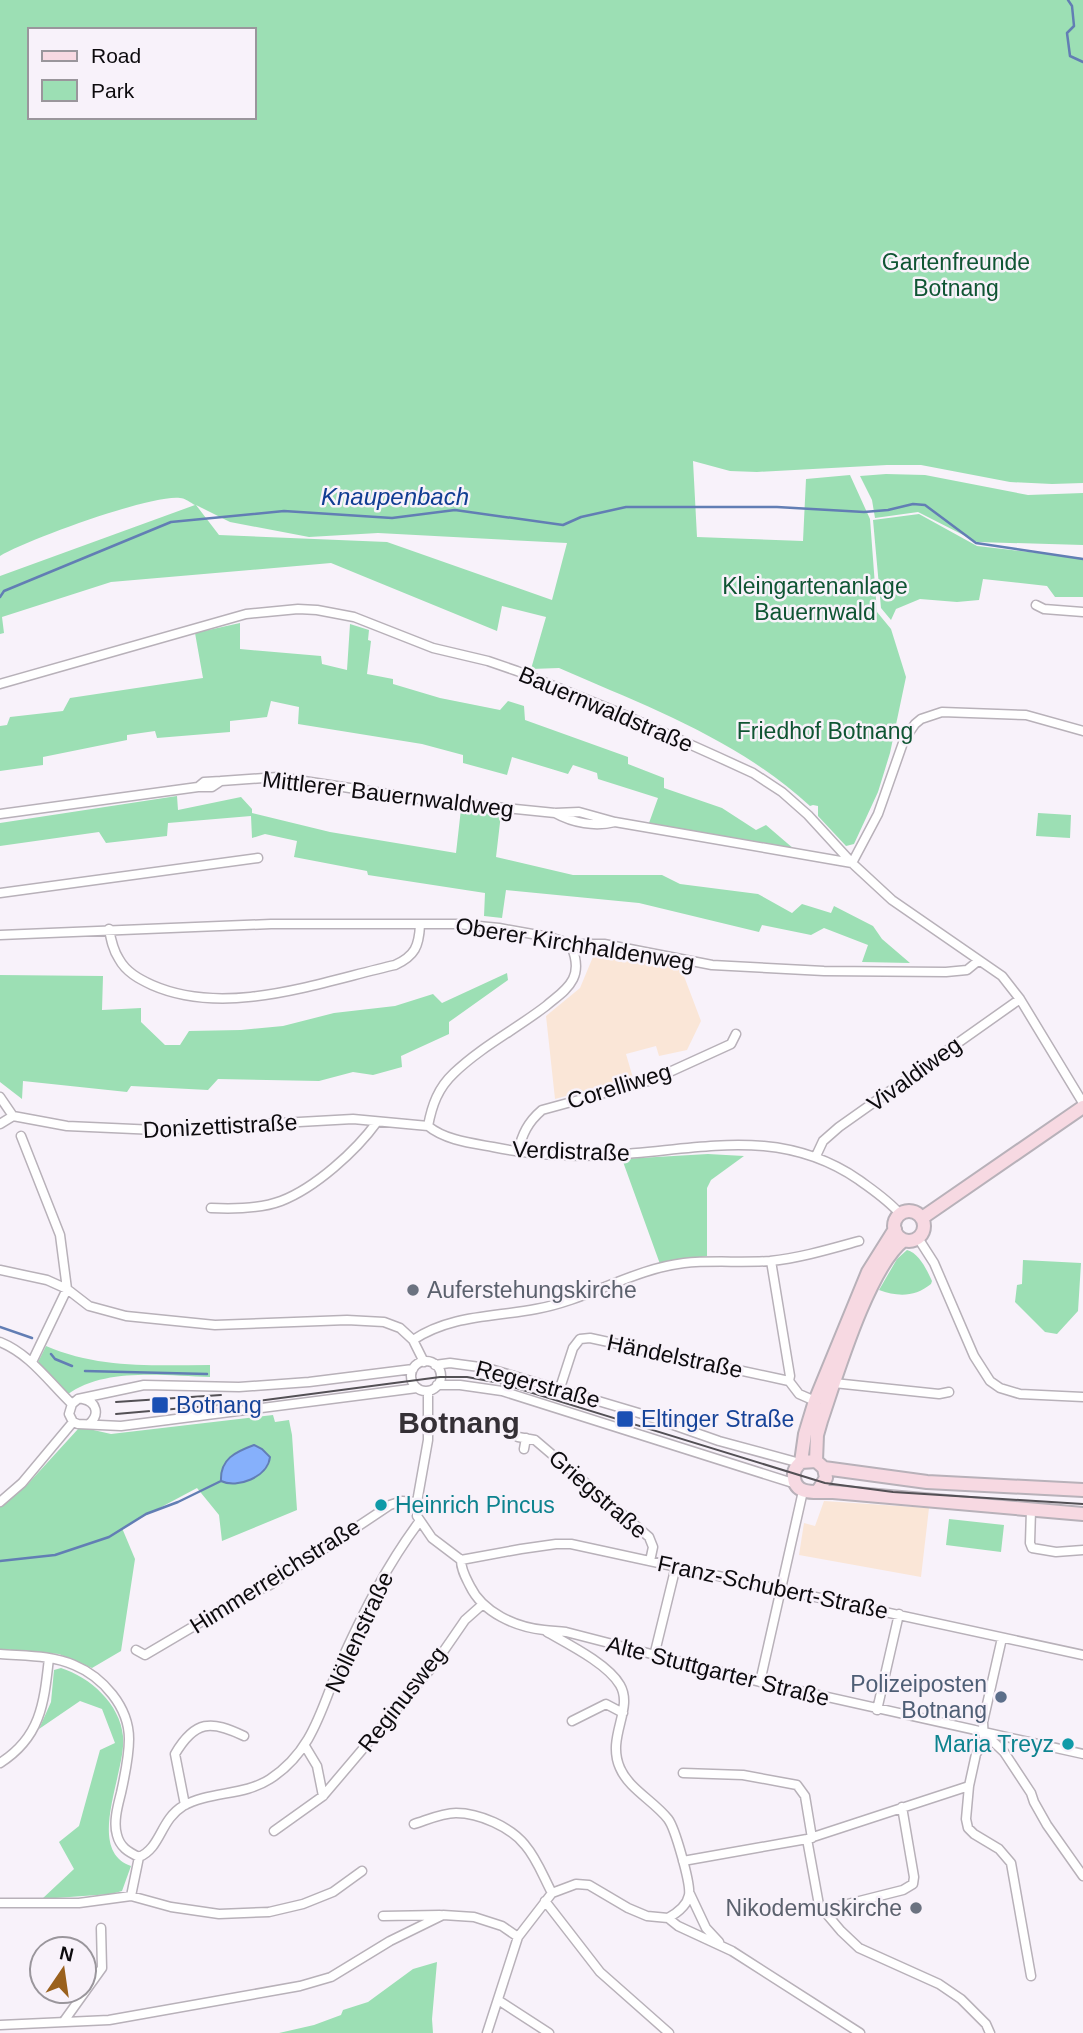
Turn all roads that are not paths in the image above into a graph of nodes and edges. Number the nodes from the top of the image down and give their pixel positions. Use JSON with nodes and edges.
{"nodes":[{"id":1,"x":1036,"y":605,"type":"dead end"},
{"id":2,"x":1083,"y":612,"type":"edge"},
{"id":3,"x":0,"y":684,"type":"edge"},
{"id":4,"x":1083,"y":731,"type":"edge"},
{"id":5,"x":579,"y":812,"type":"junction"},
{"id":6,"x":555,"y":813,"type":"junction"},
{"id":7,"x":0,"y":814,"type":"edge"},
{"id":8,"x":593,"y":819,"type":"junction"},
{"id":9,"x":577,"y":821,"type":"junction"},
{"id":10,"x":835,"y":843,"type":"junction"},
{"id":11,"x":258,"y":858,"type":"dead end"},
{"id":12,"x":824,"y":859,"type":"junction"},
{"id":13,"x":852,"y":863,"type":"junction"},
{"id":14,"x":0,"y":893,"type":"edge"},
{"id":15,"x":420,"y":925,"type":"junction"},
{"id":16,"x":109,"y":929,"type":"junction"},
{"id":17,"x":0,"y":935,"type":"edge"},
{"id":18,"x":572,"y":948,"type":"junction"},
{"id":19,"x":978,"y":961,"type":"junction"},
{"id":20,"x":1020,"y":999,"type":"junction"},
{"id":21,"x":736,"y":1034,"type":"dead end"},
{"id":22,"x":0,"y":1097,"type":"edge"},
{"id":23,"x":1083,"y":1105,"type":"edge"},
{"id":24,"x":13,"y":1116,"type":"junction"},
{"id":25,"x":377,"y":1122,"type":"junction"},
{"id":26,"x":0,"y":1124,"type":"edge"},
{"id":27,"x":428,"y":1126,"type":"junction"},
{"id":28,"x":20,"y":1136,"type":"dead end"},
{"id":29,"x":518,"y":1152,"type":"junction"},
{"id":30,"x":816,"y":1156,"type":"junction"},
{"id":31,"x":211,"y":1208,"type":"dead end"},
{"id":32,"x":900,"y":1214,"type":"junction"},
{"id":33,"x":922,"y":1218,"type":"junction"},
{"id":34,"x":895,"y":1229,"type":"junction"},
{"id":35,"x":918,"y":1238,"type":"junction"},
{"id":36,"x":904,"y":1240,"type":"junction"},
{"id":37,"x":859,"y":1241,"type":"dead end"},
{"id":38,"x":771,"y":1261,"type":"junction"},
{"id":39,"x":0,"y":1270,"type":"edge"},
{"id":40,"x":67,"y":1289,"type":"junction"},
{"id":41,"x":413,"y":1340,"type":"junction"},
{"id":42,"x":0,"y":1342,"type":"edge"},
{"id":43,"x":424,"y":1362,"type":"junction"},
{"id":44,"x":32,"y":1363,"type":"junction"},
{"id":45,"x":435,"y":1365,"type":"junction"},
{"id":46,"x":413,"y":1369,"type":"junction"},
{"id":47,"x":789,"y":1381,"type":"junction"},
{"id":48,"x":834,"y":1383,"type":"junction"},
{"id":49,"x":437,"y":1385,"type":"junction"},
{"id":50,"x":417,"y":1388,"type":"junction"},
{"id":51,"x":560,"y":1388,"type":"junction"},
{"id":52,"x":428,"y":1391,"type":"junction"},
{"id":53,"x":949,"y":1392,"type":"dead end"},
{"id":54,"x":1083,"y":1397,"type":"edge"},
{"id":55,"x":83,"y":1399,"type":"junction"},
{"id":56,"x":815,"y":1401,"type":"junction"},
{"id":57,"x":72,"y":1404,"type":"junction"},
{"id":58,"x":74,"y":1422,"type":"junction"},
{"id":59,"x":89,"y":1424,"type":"junction"},
{"id":60,"x":804,"y":1441,"type":"junction"},
{"id":61,"x":524,"y":1449,"type":"dead end"},
{"id":62,"x":783,"y":1458,"type":"junction"},
{"id":63,"x":801,"y":1462,"type":"junction"},
{"id":64,"x":820,"y":1464,"type":"junction"},
{"id":65,"x":799,"y":1487,"type":"junction"},
{"id":66,"x":818,"y":1490,"type":"junction"},
{"id":67,"x":1083,"y":1490,"type":"edge"},
{"id":68,"x":0,"y":1502,"type":"edge"},
{"id":69,"x":417,"y":1503,"type":"junction"},
{"id":70,"x":1031,"y":1510,"type":"junction"},
{"id":71,"x":1083,"y":1514,"type":"edge"},
{"id":72,"x":419,"y":1522,"type":"junction"},
{"id":73,"x":1083,"y":1550,"type":"edge"},
{"id":74,"x":461,"y":1560,"type":"junction"},
{"id":75,"x":650,"y":1561,"type":"junction"},
{"id":76,"x":676,"y":1566,"type":"junction"},
{"id":77,"x":780,"y":1589,"type":"junction"},
{"id":78,"x":483,"y":1604,"type":"junction"},
{"id":79,"x":899,"y":1614,"type":"junction"},
{"id":80,"x":544,"y":1630,"type":"junction"},
{"id":81,"x":1002,"y":1638,"type":"junction"},
{"id":82,"x":136,"y":1650,"type":"dead end"},
{"id":83,"x":0,"y":1654,"type":"edge"},
{"id":84,"x":1083,"y":1655,"type":"edge"},
{"id":85,"x":654,"y":1656,"type":"junction"},
{"id":86,"x":49,"y":1658,"type":"junction"},
{"id":87,"x":760,"y":1682,"type":"junction"},
{"id":88,"x":877,"y":1710,"type":"junction"},
{"id":89,"x":623,"y":1713,"type":"junction"},
{"id":90,"x":572,"y":1721,"type":"dead end"},
{"id":91,"x":983,"y":1732,"type":"junction"},
{"id":92,"x":244,"y":1736,"type":"dead end"},
{"id":93,"x":1004,"y":1736,"type":"junction"},
{"id":94,"x":305,"y":1746,"type":"junction"},
{"id":95,"x":1001,"y":1748,"type":"junction"},
{"id":96,"x":976,"y":1754,"type":"junction"},
{"id":97,"x":1083,"y":1755,"type":"edge"},
{"id":98,"x":0,"y":1763,"type":"edge"},
{"id":99,"x":683,"y":1773,"type":"dead end"},
{"id":100,"x":969,"y":1786,"type":"junction"},
{"id":101,"x":323,"y":1796,"type":"junction"},
{"id":102,"x":185,"y":1805,"type":"junction"},
{"id":103,"x":902,"y":1807,"type":"junction"},
{"id":104,"x":414,"y":1824,"type":"dead end"},
{"id":105,"x":274,"y":1831,"type":"dead end"},
{"id":106,"x":810,"y":1839,"type":"junction"},
{"id":107,"x":139,"y":1857,"type":"junction"},
{"id":108,"x":683,"y":1861,"type":"junction"},
{"id":109,"x":1080,"y":1866,"type":"edge"},
{"id":110,"x":362,"y":1871,"type":"dead end"},
{"id":111,"x":1083,"y":1876,"type":"edge"},
{"id":112,"x":552,"y":1893,"type":"junction"},
{"id":113,"x":690,"y":1894,"type":"junction"},
{"id":114,"x":131,"y":1896,"type":"junction"},
{"id":115,"x":544,"y":1901,"type":"junction"},
{"id":116,"x":0,"y":1903,"type":"edge"},
{"id":117,"x":824,"y":1910,"type":"junction"},
{"id":118,"x":443,"y":1915,"type":"junction"},
{"id":119,"x":383,"y":1916,"type":"dead end"},
{"id":120,"x":668,"y":1918,"type":"junction"},
{"id":121,"x":101,"y":1928,"type":"dead end"},
{"id":122,"x":518,"y":1937,"type":"junction"},
{"id":123,"x":722,"y":1946,"type":"junction"},
{"id":124,"x":1031,"y":1976,"type":"dead end"},
{"id":125,"x":498,"y":2000,"type":"junction"},
{"id":126,"x":64,"y":2021,"type":"junction"},
{"id":127,"x":0,"y":2025,"type":"edge"},
{"id":128,"x":487,"y":2033,"type":"edge"},
{"id":129,"x":549,"y":2033,"type":"edge"},
{"id":130,"x":669,"y":2033,"type":"edge"},
{"id":131,"x":860,"y":2033,"type":"edge"},
{"id":132,"x":990,"y":2033,"type":"edge"}],
"edges":[{"from":1,"to":2,"type":"street"},
{"from":3,"to":10,"type":"street","name":"Bauernwaldstraße"},
{"from":4,"to":13,"type":"street"},
{"from":5,"to":6,"type":"street","name":"Mittlerer Bauernwaldweg"},
{"from":5,"to":8,"type":"street","name":"Mittlerer Bauernwaldweg"},
{"from":5,"to":9,"type":"street"},
{"from":6,"to":7,"type":"street","name":"Mittlerer Bauernwaldweg"},
{"from":6,"to":9,"type":"street","name":"Mittlerer Bauernwaldweg"},
{"from":8,"to":9,"type":"street","name":"Mittlerer Bauernwaldweg"},
{"from":8,"to":12,"type":"street","name":"Mittlerer Bauernwaldweg"},
{"from":10,"to":12,"type":"street"},
{"from":10,"to":13,"type":"street","name":"Bauernwaldstraße"},
{"from":11,"to":14,"type":"street"},
{"from":12,"to":13,"type":"street","name":"Mittlerer Bauernwaldweg"},
{"from":13,"to":19,"type":"street","name":"Bauernwaldstraße"},
{"from":15,"to":16,"type":"street","name":"Oberer Kirchhaldenweg"},
{"from":15,"to":16,"type":"street"},
{"from":15,"to":18,"type":"street","name":"Oberer Kirchhaldenweg"},
{"from":16,"to":17,"type":"street","name":"Oberer Kirchhaldenweg"},
{"from":18,"to":19,"type":"street","name":"Oberer Kirchhaldenweg"},
{"from":18,"to":27,"type":"street"},
{"from":19,"to":20,"type":"street","name":"Bauernwaldstraße"},
{"from":20,"to":23,"type":"street","name":"Bauernwaldstraße"},
{"from":20,"to":30,"type":"street","name":"Vivaldiweg"},
{"from":21,"to":29,"type":"street","name":"Corelliweg"},
{"from":22,"to":24,"type":"street"},
{"from":23,"to":33,"type":"main road"},
{"from":24,"to":25,"type":"street","name":"Donizettistraße"},
{"from":24,"to":26,"type":"street"},
{"from":25,"to":27,"type":"street","name":"Donizettistraße"},
{"from":25,"to":31,"type":"street"},
{"from":27,"to":29,"type":"street","name":"Verdistraße"},
{"from":28,"to":40,"type":"street"},
{"from":29,"to":30,"type":"street","name":"Verdistraße"},
{"from":30,"to":32,"type":"street","name":"Verdistraße"},
{"from":32,"to":33,"type":"main road"},
{"from":32,"to":34,"type":"main road"},
{"from":33,"to":35,"type":"main road"},
{"from":34,"to":36,"type":"main road"},
{"from":34,"to":56,"type":"main road"},
{"from":35,"to":36,"type":"main road"},
{"from":35,"to":54,"type":"street"},
{"from":36,"to":48,"type":"main road"},
{"from":37,"to":38,"type":"street"},
{"from":38,"to":41,"type":"street"},
{"from":38,"to":47,"type":"street"},
{"from":39,"to":40,"type":"street"},
{"from":40,"to":41,"type":"street"},
{"from":40,"to":44,"type":"street"},
{"from":41,"to":43,"type":"street"},
{"from":42,"to":44,"type":"street"},
{"from":43,"to":45,"type":"street"},
{"from":43,"to":46,"type":"street"},
{"from":44,"to":57,"type":"street"},
{"from":45,"to":49,"type":"street"},
{"from":45,"to":51,"type":"street","name":"Regerstraße"},
{"from":46,"to":50,"type":"street"},
{"from":46,"to":55,"type":"street"},
{"from":47,"to":51,"type":"street","name":"Händelstraße"},
{"from":47,"to":56,"type":"street","name":"Händelstraße"},
{"from":48,"to":53,"type":"street"},
{"from":48,"to":64,"type":"main road"},
{"from":49,"to":52,"type":"street"},
{"from":49,"to":65,"type":"street","name":"Regerstraße"},
{"from":50,"to":52,"type":"street"},
{"from":50,"to":59,"type":"street"},
{"from":51,"to":62,"type":"street","name":"Regerstraße"},
{"from":52,"to":69,"type":"street"},
{"from":55,"to":57,"type":"street"},
{"from":55,"to":59,"type":"street"},
{"from":56,"to":60,"type":"main road"},
{"from":57,"to":58,"type":"street"},
{"from":58,"to":59,"type":"street"},
{"from":58,"to":68,"type":"street"},
{"from":60,"to":62,"type":"street"},
{"from":60,"to":63,"type":"main road"},
{"from":61,"to":75,"type":"street","name":"Griegstraße"},
{"from":62,"to":63,"type":"street","name":"Regerstraße"},
{"from":63,"to":64,"type":"main road"},
{"from":63,"to":65,"type":"main road"},
{"from":64,"to":66,"type":"main road"},
{"from":64,"to":67,"type":"main road"},
{"from":65,"to":66,"type":"main road"},
{"from":65,"to":77,"type":"street"},
{"from":66,"to":70,"type":"main road"},
{"from":69,"to":72,"type":"street"},
{"from":69,"to":82,"type":"street","name":"Himmerreichstraße"},
{"from":70,"to":71,"type":"main road"},
{"from":70,"to":73,"type":"street"},
{"from":72,"to":74,"type":"street"},
{"from":72,"to":94,"type":"street","name":"Nöllenstraße"},
{"from":74,"to":75,"type":"street","name":"Franz-Schubert-Straße"},
{"from":74,"to":78,"type":"street","name":"Alte Stuttgarter Straße"},
{"from":75,"to":76,"type":"street","name":"Franz-Schubert-Straße"},
{"from":76,"to":77,"type":"street","name":"Franz-Schubert-Straße"},
{"from":76,"to":85,"type":"street"},
{"from":77,"to":79,"type":"street","name":"Franz-Schubert-Straße"},
{"from":77,"to":87,"type":"street"},
{"from":78,"to":80,"type":"street","name":"Alte Stuttgarter Straße"},
{"from":78,"to":101,"type":"street","name":"Reginusweg"},
{"from":79,"to":81,"type":"street","name":"Franz-Schubert-Straße"},
{"from":79,"to":88,"type":"street"},
{"from":80,"to":85,"type":"street","name":"Alte Stuttgarter Straße"},
{"from":80,"to":89,"type":"street"},
{"from":81,"to":84,"type":"street","name":"Franz-Schubert-Straße"},
{"from":81,"to":91,"type":"street"},
{"from":83,"to":86,"type":"street"},
{"from":85,"to":87,"type":"street","name":"Alte Stuttgarter Straße"},
{"from":86,"to":98,"type":"street"},
{"from":86,"to":107,"type":"street"},
{"from":87,"to":88,"type":"street","name":"Alte Stuttgarter Straße"},
{"from":88,"to":91,"type":"street","name":"Alte Stuttgarter Straße"},
{"from":89,"to":90,"type":"street"},
{"from":89,"to":108,"type":"street"},
{"from":91,"to":93,"type":"street","name":"Alte Stuttgarter Straße"},
{"from":91,"to":95,"type":"street"},
{"from":91,"to":96,"type":"street"},
{"from":92,"to":102,"type":"street"},
{"from":93,"to":95,"type":"street"},
{"from":93,"to":97,"type":"street","name":"Alte Stuttgarter Straße"},
{"from":94,"to":101,"type":"street"},
{"from":94,"to":102,"type":"street","name":"Nöllenstraße"},
{"from":95,"to":96,"type":"street"},
{"from":95,"to":109,"type":"street"},
{"from":96,"to":100,"type":"street"},
{"from":99,"to":106,"type":"street"},
{"from":100,"to":103,"type":"street"},
{"from":100,"to":124,"type":"street"},
{"from":101,"to":105,"type":"street"},
{"from":102,"to":107,"type":"street"},
{"from":103,"to":106,"type":"street"},
{"from":103,"to":117,"type":"street"},
{"from":104,"to":112,"type":"street"},
{"from":106,"to":108,"type":"street"},
{"from":106,"to":117,"type":"street"},
{"from":107,"to":114,"type":"street"},
{"from":108,"to":113,"type":"street"},
{"from":109,"to":111,"type":"street"},
{"from":110,"to":114,"type":"street"},
{"from":112,"to":115,"type":"street"},
{"from":112,"to":120,"type":"street"},
{"from":113,"to":120,"type":"street"},
{"from":113,"to":123,"type":"street"},
{"from":114,"to":116,"type":"street"},
{"from":115,"to":122,"type":"street"},
{"from":115,"to":130,"type":"street"},
{"from":117,"to":132,"type":"street"},
{"from":118,"to":119,"type":"street"},
{"from":118,"to":122,"type":"street"},
{"from":118,"to":126,"type":"street"},
{"from":120,"to":123,"type":"street"},
{"from":121,"to":126,"type":"street"},
{"from":122,"to":125,"type":"street"},
{"from":123,"to":131,"type":"street"},
{"from":125,"to":128,"type":"street"},
{"from":125,"to":129,"type":"street"},
{"from":126,"to":127,"type":"street"}]}
